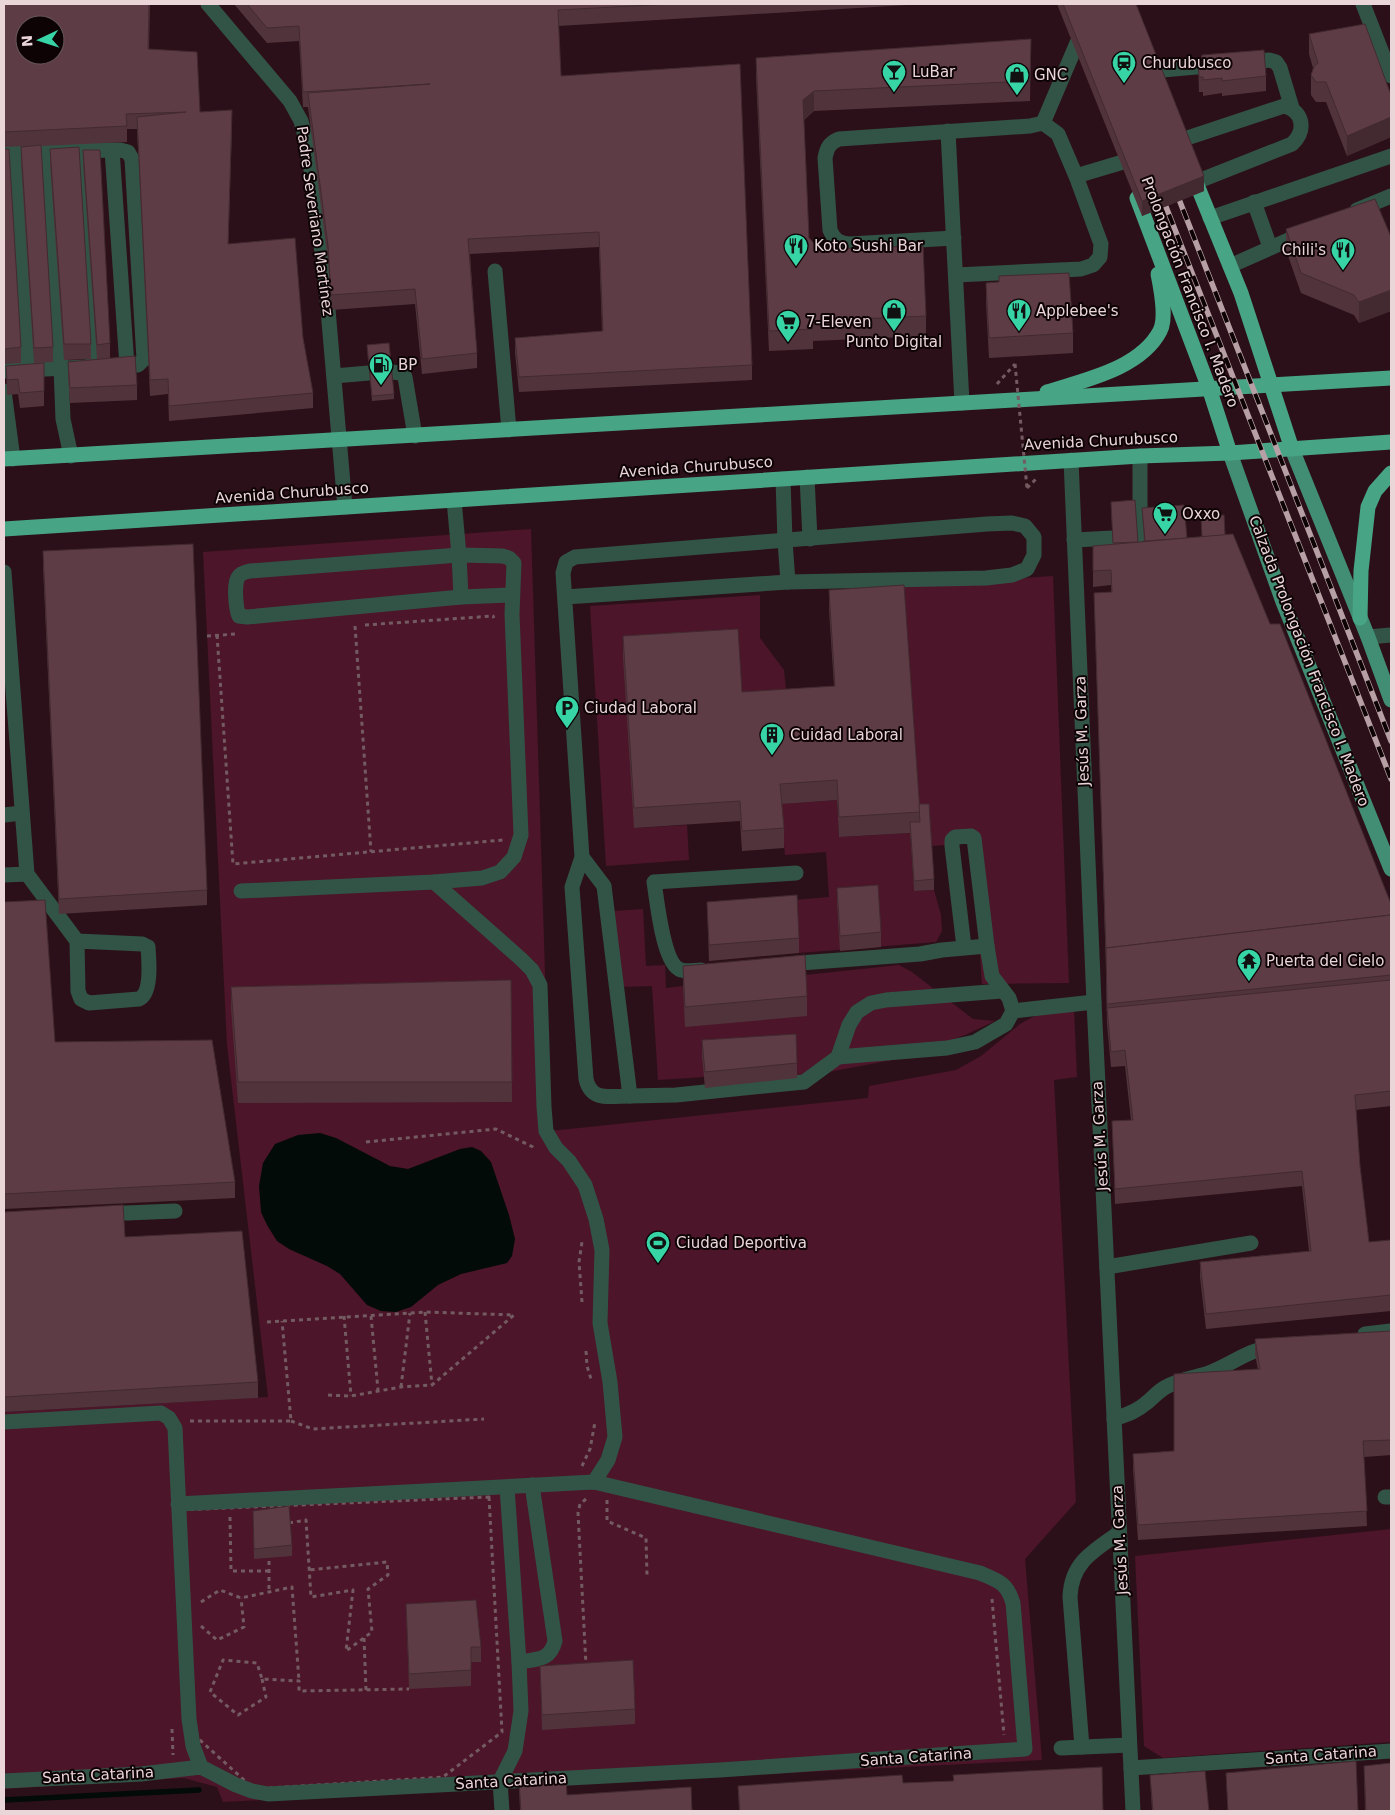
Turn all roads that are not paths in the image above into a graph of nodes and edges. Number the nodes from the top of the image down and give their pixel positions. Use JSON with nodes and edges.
{"nodes":[{"id":1,"x":208,"y":4,"type":"edge"},
{"id":2,"x":1363,"y":4,"type":"edge"},
{"id":3,"x":1071,"y":27,"type":"edge"},
{"id":4,"x":1077,"y":43,"type":"junction"},
{"id":5,"x":1144,"y":54,"type":"edge"},
{"id":6,"x":1084,"y":61,"type":"edge"},
{"id":7,"x":1151,"y":71,"type":"junction"},
{"id":8,"x":1391,"y":76,"type":"edge"},
{"id":9,"x":1158,"y":87,"type":"edge"},
{"id":10,"x":1292,"y":108,"type":"junction"},
{"id":11,"x":1043,"y":123,"type":"junction"},
{"id":12,"x":948,"y":131,"type":"junction"},
{"id":13,"x":1176,"y":135,"type":"joint"},
{"id":14,"x":44,"y":151,"type":"junction"},
{"id":15,"x":82,"y":151,"type":"junction"},
{"id":16,"x":9,"y":152,"type":"edge"},
{"id":17,"x":1391,"y":156,"type":"edge"},
{"id":18,"x":1124,"y":167,"type":"joint"},
{"id":19,"x":1076,"y":176,"type":"junction"},
{"id":20,"x":1196,"y":182,"type":"junction"},
{"id":21,"x":1391,"y":196,"type":"edge"},
{"id":22,"x":1254,"y":202,"type":"junction"},
{"id":23,"x":1348,"y":214,"type":"edge"},
{"id":24,"x":1210,"y":218,"type":"junction"},
{"id":25,"x":1148,"y":226,"type":"junction"},
{"id":26,"x":1313,"y":229,"type":"edge"},
{"id":27,"x":954,"y":238,"type":"junction"},
{"id":28,"x":1270,"y":247,"type":"junction"},
{"id":29,"x":1230,"y":266,"type":"junction"},
{"id":30,"x":495,"y":271,"type":"dead end"},
{"id":31,"x":956,"y":276,"type":"junction"},
{"id":32,"x":94,"y":366,"type":"junction"},
{"id":33,"x":61,"y":368,"type":"junction"},
{"id":34,"x":28,"y":370,"type":"junction"},
{"id":35,"x":4,"y":371,"type":"edge"},
{"id":36,"x":391,"y":372,"type":"edge"},
{"id":37,"x":369,"y":373,"type":"edge"},
{"id":38,"x":334,"y":376,"type":"junction"},
{"id":39,"x":1391,"y":378,"type":"edge"},
{"id":40,"x":1272,"y":384,"type":"junction"},
{"id":41,"x":1209,"y":388,"type":"junction"},
{"id":42,"x":4,"y":391,"type":"edge"},
{"id":43,"x":1030,"y":398,"type":"junction"},
{"id":44,"x":962,"y":403,"type":"junction"},
{"id":45,"x":509,"y":430,"type":"junction"},
{"id":46,"x":415,"y":436,"type":"junction"},
{"id":47,"x":340,"y":441,"type":"junction"},
{"id":48,"x":1391,"y":442,"type":"edge"},
{"id":49,"x":1292,"y":449,"type":"junction"},
{"id":50,"x":1230,"y":453,"type":"junction"},
{"id":51,"x":71,"y":456,"type":"junction"},
{"id":52,"x":1140,"y":456,"type":"junction"},
{"id":53,"x":8,"y":459,"type":"edge"},
{"id":54,"x":1071,"y":460,"type":"junction"},
{"id":55,"x":1391,"y":473,"type":"edge"},
{"id":56,"x":807,"y":477,"type":"junction"},
{"id":57,"x":783,"y":479,"type":"junction"},
{"id":58,"x":454,"y":500,"type":"junction"},
{"id":59,"x":345,"y":507,"type":"junction"},
{"id":60,"x":4,"y":530,"type":"edge"},
{"id":61,"x":1137,"y":537,"type":"edge"},
{"id":62,"x":1113,"y":538,"type":"edge"},
{"id":63,"x":810,"y":539,"type":"junction"},
{"id":64,"x":1074,"y":540,"type":"junction"},
{"id":65,"x":785,"y":541,"type":"junction"},
{"id":66,"x":460,"y":555,"type":"junction"},
{"id":67,"x":4,"y":572,"type":"edge"},
{"id":68,"x":788,"y":582,"type":"junction"},
{"id":69,"x":512,"y":594,"type":"junction"},
{"id":70,"x":461,"y":597,"type":"junction"},
{"id":71,"x":565,"y":597,"type":"junction"},
{"id":72,"x":1360,"y":618,"type":"junction"},
{"id":73,"x":1391,"y":635,"type":"edge"},
{"id":74,"x":1368,"y":637,"type":"junction"},
{"id":75,"x":1387,"y":678,"type":"edge"},
{"id":76,"x":1391,"y":700,"type":"edge"},
{"id":77,"x":22,"y":813,"type":"junction"},
{"id":78,"x":4,"y":815,"type":"edge"},
{"id":79,"x":582,"y":857,"type":"junction"},
{"id":80,"x":1391,"y":869,"type":"edge"},
{"id":81,"x":796,"y":873,"type":"dead end"},
{"id":82,"x":27,"y":874,"type":"junction"},
{"id":83,"x":4,"y":875,"type":"edge"},
{"id":84,"x":434,"y":882,"type":"junction"},
{"id":85,"x":241,"y":891,"type":"dead end"},
{"id":86,"x":77,"y":941,"type":"junction"},
{"id":87,"x":986,"y":946,"type":"junction"},
{"id":88,"x":964,"y":948,"type":"junction"},
{"id":89,"x":774,"y":964,"type":"edge"},
{"id":90,"x":716,"y":969,"type":"edge"},
{"id":91,"x":1002,"y":991,"type":"junction"},
{"id":92,"x":1094,"y":1002,"type":"junction"},
{"id":93,"x":1013,"y":1010,"type":"junction"},
{"id":94,"x":838,"y":1057,"type":"junction"},
{"id":95,"x":630,"y":1096,"type":"junction"},
{"id":96,"x":175,"y":1211,"type":"dead end"},
{"id":97,"x":89,"y":1215,"type":"edge"},
{"id":98,"x":1251,"y":1243,"type":"dead end"},
{"id":99,"x":1107,"y":1267,"type":"junction"},
{"id":100,"x":1391,"y":1331,"type":"edge"},
{"id":101,"x":1353,"y":1336,"type":"edge"},
{"id":102,"x":1286,"y":1345,"type":"edge"},
{"id":103,"x":1114,"y":1419,"type":"junction"},
{"id":104,"x":4,"y":1422,"type":"edge"},
{"id":105,"x":532,"y":1486,"type":"junction"},
{"id":106,"x":507,"y":1487,"type":"junction"},
{"id":107,"x":593,"y":1488,"type":"junction"},
{"id":108,"x":178,"y":1504,"type":"junction"},
{"id":109,"x":1119,"y":1533,"type":"junction"},
{"id":110,"x":519,"y":1662,"type":"junction"},
{"id":111,"x":1129,"y":1745,"type":"junction"},
{"id":112,"x":1082,"y":1747,"type":"junction"},
{"id":113,"x":1061,"y":1748,"type":"dead end"},
{"id":114,"x":1391,"y":1750,"type":"edge"},
{"id":115,"x":201,"y":1767,"type":"junction"},
{"id":116,"x":1131,"y":1768,"type":"junction"},
{"id":117,"x":4,"y":1781,"type":"edge"},
{"id":118,"x":500,"y":1781,"type":"junction"},
{"id":119,"x":502,"y":1811,"type":"edge"},
{"id":120,"x":1134,"y":1811,"type":"edge"}],
"edges":[{"from":1,"to":38,"type":"street","name":"Padre Severiano Martínez"},
{"from":2,"to":8,"type":"street"},
{"from":3,"to":4,"type":"highway"},
{"from":4,"to":6,"type":"highway"},
{"from":4,"to":11,"type":"street"},
{"from":5,"to":7,"type":"highway"},
{"from":7,"to":9,"type":"highway"},
{"from":7,"to":10,"type":"street"},
{"from":10,"to":13,"type":"street"},
{"from":10,"to":20,"type":"street"},
{"from":11,"to":12,"type":"street"},
{"from":11,"to":19,"type":"street"},
{"from":12,"to":27,"type":"street"},
{"from":12,"to":27,"type":"street"},
{"from":13,"to":20,"type":"highway"},
{"from":14,"to":15,"type":"street"},
{"from":14,"to":16,"type":"street"},
{"from":14,"to":33,"type":"street"},
{"from":15,"to":32,"type":"street"},
{"from":15,"to":32,"type":"street"},
{"from":16,"to":34,"type":"street"},
{"from":17,"to":22,"type":"street"},
{"from":18,"to":19,"type":"street"},
{"from":18,"to":25,"type":"highway","name":"Prolongación Francisco I. Madero"},
{"from":19,"to":31,"type":"street"},
{"from":20,"to":24,"type":"highway"},
{"from":21,"to":23,"type":"street"},
{"from":22,"to":24,"type":"street"},
{"from":22,"to":28,"type":"street"},
{"from":24,"to":29,"type":"highway"},
{"from":25,"to":41,"type":"highway","name":"Prolongación Francisco I. Madero"},
{"from":25,"to":43,"type":"highway"},
{"from":26,"to":28,"type":"street"},
{"from":27,"to":31,"type":"street"},
{"from":28,"to":29,"type":"street"},
{"from":29,"to":40,"type":"highway"},
{"from":30,"to":45,"type":"street"},
{"from":31,"to":44,"type":"street"},
{"from":32,"to":33,"type":"street"},
{"from":33,"to":34,"type":"street"},
{"from":33,"to":51,"type":"street"},
{"from":34,"to":35,"type":"street"},
{"from":36,"to":46,"type":"street"},
{"from":37,"to":38,"type":"street"},
{"from":38,"to":47,"type":"street","name":"Padre Severiano Martínez"},
{"from":39,"to":40,"type":"highway"},
{"from":40,"to":41,"type":"highway"},
{"from":40,"to":49,"type":"highway"},
{"from":41,"to":43,"type":"highway"},
{"from":41,"to":50,"type":"highway","name":"Prolongación Francisco I. Madero"},
{"from":42,"to":53,"type":"street"},
{"from":43,"to":44,"type":"highway"},
{"from":44,"to":45,"type":"highway"},
{"from":45,"to":46,"type":"highway"},
{"from":46,"to":47,"type":"highway"},
{"from":47,"to":51,"type":"highway"},
{"from":47,"to":59,"type":"street","name":"Padre Severiano Martínez"},
{"from":48,"to":49,"type":"highway","name":"Avenida Churubusco"},
{"from":49,"to":50,"type":"highway","name":"Avenida Churubusco"},
{"from":49,"to":72,"type":"main road"},
{"from":50,"to":52,"type":"highway","name":"Avenida Churubusco"},
{"from":50,"to":80,"type":"main road","name":"Calzada Prolongación Francisco I. Madero"},
{"from":51,"to":53,"type":"highway"},
{"from":52,"to":54,"type":"highway","name":"Avenida Churubusco"},
{"from":52,"to":61,"type":"street"},
{"from":54,"to":56,"type":"highway","name":"Avenida Churubusco"},
{"from":54,"to":64,"type":"street","name":"Jesús M. Garza"},
{"from":55,"to":72,"type":"highway"},
{"from":56,"to":57,"type":"highway","name":"Avenida Churubusco"},
{"from":56,"to":63,"type":"street"},
{"from":57,"to":58,"type":"highway","name":"Avenida Churubusco"},
{"from":57,"to":65,"type":"street"},
{"from":58,"to":59,"type":"highway","name":"Avenida Churubusco"},
{"from":58,"to":66,"type":"street"},
{"from":59,"to":60,"type":"highway","name":"Avenida Churubusco"},
{"from":62,"to":64,"type":"street"},
{"from":63,"to":65,"type":"street"},
{"from":63,"to":68,"type":"street"},
{"from":64,"to":92,"type":"street","name":"Jesús M. Garza"},
{"from":65,"to":68,"type":"street"},
{"from":65,"to":71,"type":"street"},
{"from":66,"to":69,"type":"street"},
{"from":66,"to":70,"type":"street"},
{"from":66,"to":70,"type":"street"},
{"from":67,"to":77,"type":"street"},
{"from":68,"to":71,"type":"street"},
{"from":69,"to":70,"type":"street"},
{"from":69,"to":84,"type":"street"},
{"from":71,"to":79,"type":"street"},
{"from":72,"to":74,"type":"main road"},
{"from":73,"to":74,"type":"street"},
{"from":74,"to":75,"type":"main road"},
{"from":75,"to":76,"type":"main road"},
{"from":77,"to":78,"type":"street"},
{"from":77,"to":82,"type":"street"},
{"from":79,"to":95,"type":"street"},
{"from":79,"to":95,"type":"street"},
{"from":81,"to":90,"type":"street"},
{"from":82,"to":83,"type":"street"},
{"from":82,"to":86,"type":"street"},
{"from":84,"to":85,"type":"street"},
{"from":84,"to":107,"type":"street"},
{"from":86,"to":86,"type":"street"},
{"from":87,"to":88,"type":"street"},
{"from":87,"to":88,"type":"street"},
{"from":87,"to":91,"type":"street"},
{"from":88,"to":89,"type":"street"},
{"from":91,"to":93,"type":"street"},
{"from":91,"to":94,"type":"street"},
{"from":92,"to":93,"type":"street"},
{"from":92,"to":99,"type":"street","name":"Jesús M. Garza"},
{"from":93,"to":94,"type":"street"},
{"from":94,"to":95,"type":"street"},
{"from":96,"to":97,"type":"street"},
{"from":98,"to":99,"type":"street"},
{"from":99,"to":103,"type":"street","name":"Jesús M. Garza"},
{"from":100,"to":101,"type":"street"},
{"from":102,"to":103,"type":"street"},
{"from":103,"to":109,"type":"street","name":"Jesús M. Garza"},
{"from":104,"to":108,"type":"street"},
{"from":105,"to":106,"type":"street"},
{"from":105,"to":107,"type":"street"},
{"from":105,"to":110,"type":"street"},
{"from":106,"to":108,"type":"street"},
{"from":106,"to":110,"type":"street"},
{"from":107,"to":118,"type":"street","name":"Santa Catarina"},
{"from":108,"to":115,"type":"street"},
{"from":109,"to":111,"type":"street","name":"Jesús M. Garza"},
{"from":109,"to":112,"type":"street"},
{"from":110,"to":118,"type":"street"},
{"from":111,"to":112,"type":"street"},
{"from":111,"to":116,"type":"street","name":"Jesús M. Garza"},
{"from":112,"to":113,"type":"street"},
{"from":114,"to":116,"type":"street","name":"Santa Catarina"},
{"from":115,"to":117,"type":"street","name":"Santa Catarina"},
{"from":115,"to":118,"type":"street","name":"Santa Catarina"},
{"from":116,"to":120,"type":"street","name":"Jesús M. Garza"},
{"from":118,"to":119,"type":"street"}]}
